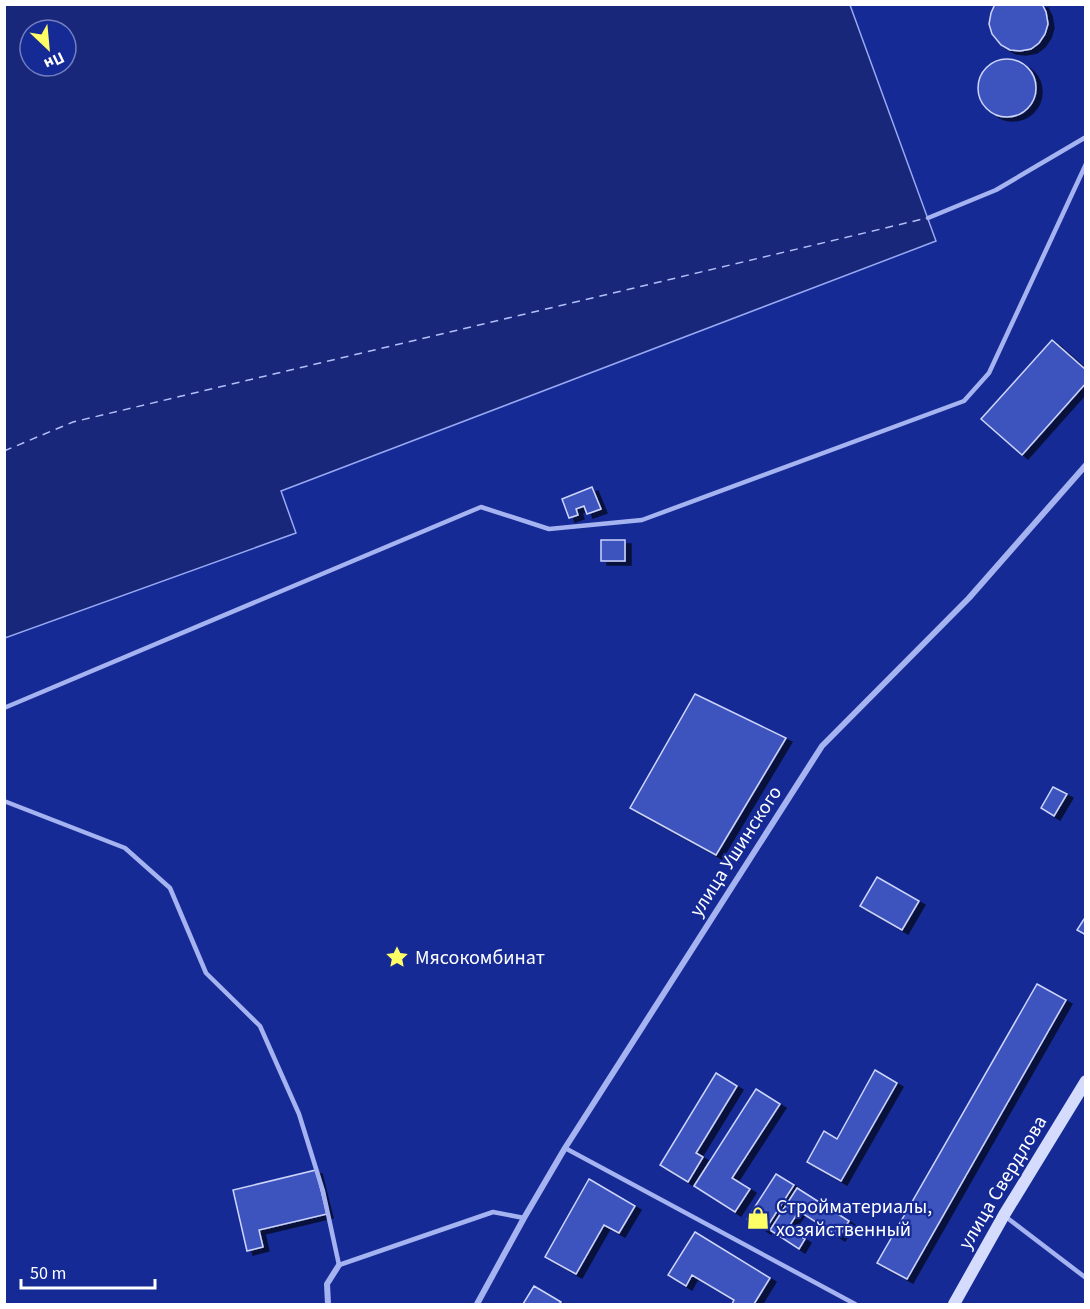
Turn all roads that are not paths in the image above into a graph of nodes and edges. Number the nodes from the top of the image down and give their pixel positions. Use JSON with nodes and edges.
{"nodes":[{"id":1,"x":1086,"y":137,"type":"edge"},
{"id":2,"x":1086,"y":164,"type":"edge"},
{"id":3,"x":928,"y":218,"type":"dead end"},
{"id":4,"x":1086,"y":465,"type":"edge"},
{"id":5,"x":4,"y":708,"type":"edge"},
{"id":6,"x":4,"y":801,"type":"edge"},
{"id":7,"x":1086,"y":1081,"type":"edge"},
{"id":8,"x":565,"y":1148,"type":"junction"},
{"id":9,"x":1004,"y":1215,"type":"junction"},
{"id":10,"x":524,"y":1218,"type":"junction"},
{"id":11,"x":339,"y":1265,"type":"junction"},
{"id":12,"x":1086,"y":1278,"type":"edge"},
{"id":13,"x":328,"y":1305,"type":"edge"},
{"id":14,"x":477,"y":1305,"type":"edge"},
{"id":15,"x":855,"y":1305,"type":"edge"},
{"id":16,"x":954,"y":1305,"type":"edge"}],
"edges":[{"from":1,"to":3,"type":"lane"},
{"from":2,"to":5,"type":"lane"},
{"from":4,"to":8,"type":"street","name":"улица Ушинского"},
{"from":6,"to":11,"type":"lane"},
{"from":7,"to":9,"type":"main road","name":"улица Свердлова"},
{"from":8,"to":10,"type":"street","name":"улица Ушинского"},
{"from":8,"to":15,"type":"lane"},
{"from":9,"to":12,"type":"lane"},
{"from":9,"to":16,"type":"main road","name":"улица Свердлова"},
{"from":10,"to":11,"type":"lane"},
{"from":10,"to":14,"type":"street","name":"улица Ушинского"},
{"from":11,"to":13,"type":"street"}]}
